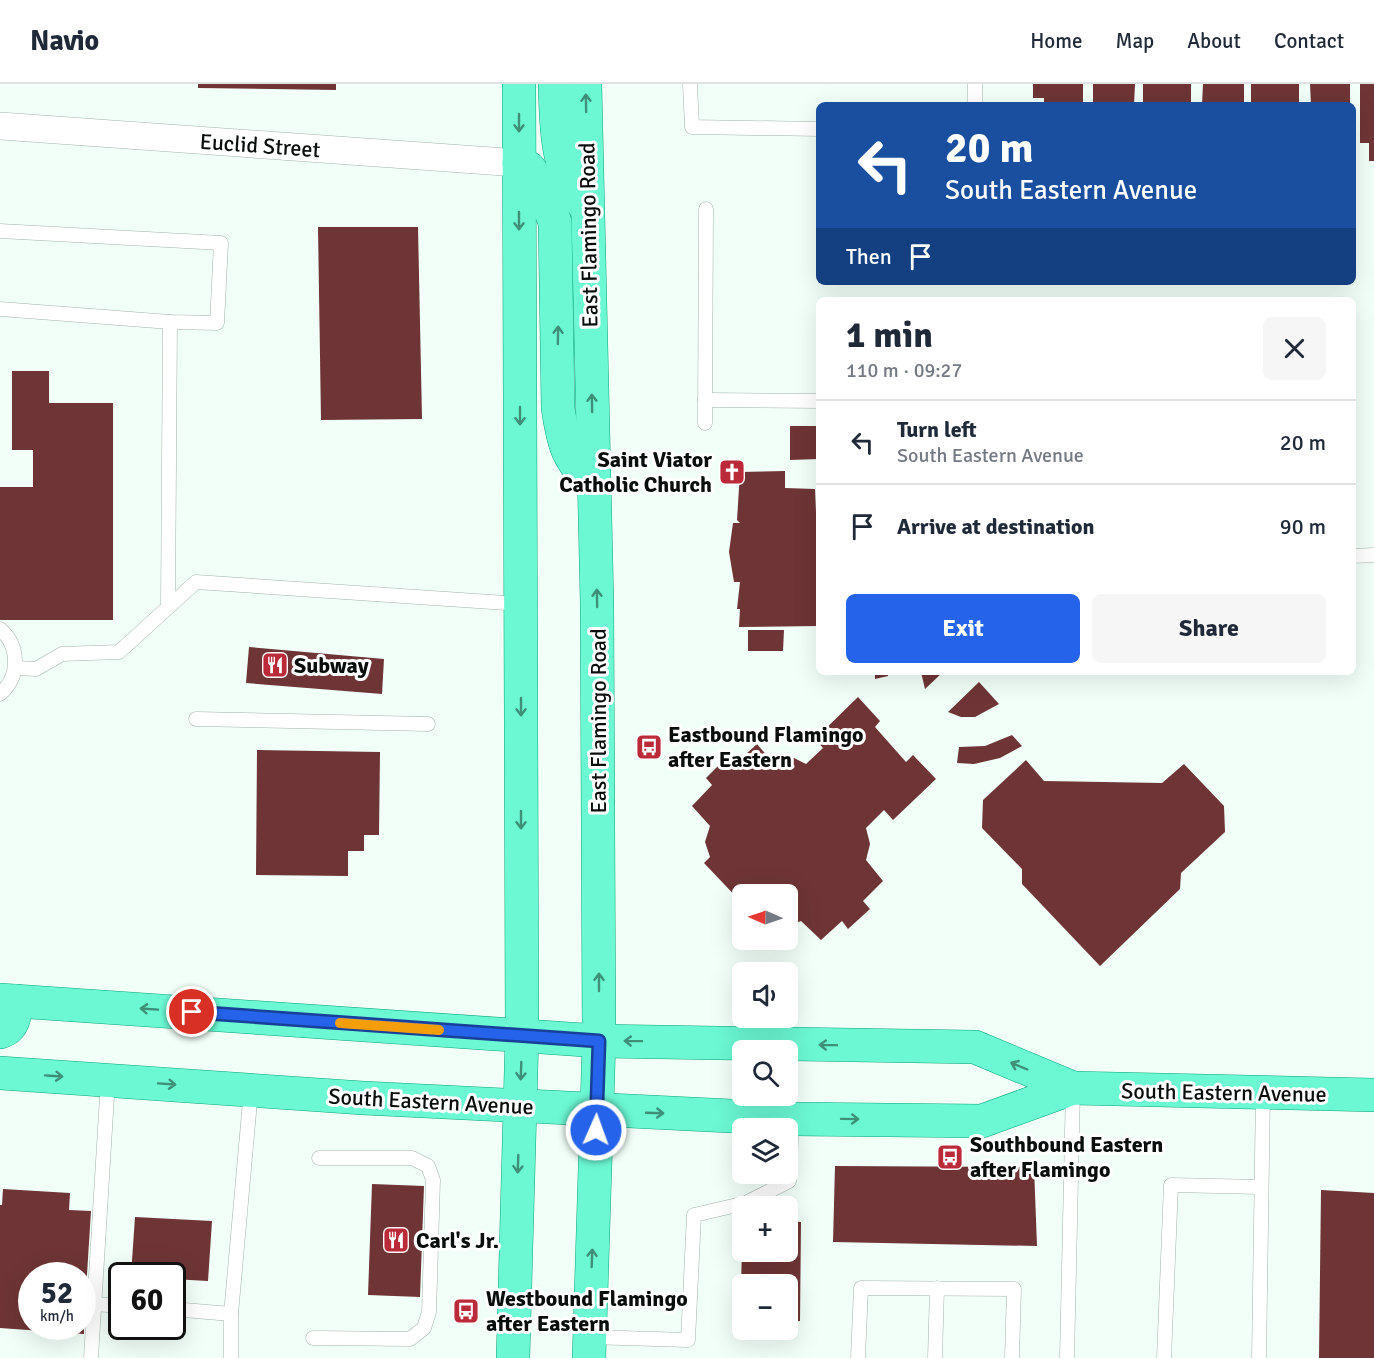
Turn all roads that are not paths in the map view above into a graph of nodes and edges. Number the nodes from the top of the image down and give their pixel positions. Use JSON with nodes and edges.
{"nodes":[{"id":1,"x":519,"y":84,"type":"edge"},
{"id":2,"x":555,"y":84,"type":"edge"},
{"id":3,"x":585,"y":84,"type":"edge"},
{"id":4,"x":690,"y":84,"type":"edge"},
{"id":5,"x":975,"y":84,"type":"edge"},
{"id":6,"x":975,"y":102,"type":"edge"},
{"id":7,"x":0,"y":126,"type":"edge"},
{"id":8,"x":816,"y":129,"type":"edge"},
{"id":9,"x":519,"y":163,"type":"junction"},
{"id":10,"x":706,"y":208,"type":"dead end"},
{"id":11,"x":588,"y":211,"type":"junction"},
{"id":12,"x":0,"y":231,"type":"edge"},
{"id":13,"x":0,"y":309,"type":"edge"},
{"id":14,"x":170,"y":322,"type":"junction"},
{"id":15,"x":705,"y":400,"type":"junction"},
{"id":16,"x":816,"y":401,"type":"edge"},
{"id":17,"x":705,"y":423,"type":"dead end"},
{"id":18,"x":594,"y":489,"type":"junction"},
{"id":19,"x":1374,"y":555,"type":"edge"},
{"id":20,"x":1356,"y":556,"type":"edge"},
{"id":21,"x":521,"y":604,"type":"junction"},
{"id":22,"x":168,"y":607,"type":"junction"},
{"id":23,"x":0,"y":629,"type":"edge"},
{"id":24,"x":15,"y":668,"type":"junction"},
{"id":25,"x":0,"y":694,"type":"edge"},
{"id":26,"x":196,"y":719,"type":"dead end"},
{"id":27,"x":428,"y":724,"type":"dead end"},
{"id":28,"x":8,"y":1001,"type":"edge"},
{"id":29,"x":0,"y":1032,"type":"edge"},
{"id":30,"x":522,"y":1035,"type":"junction"},
{"id":31,"x":599,"y":1041,"type":"junction"},
{"id":32,"x":0,"y":1073,"type":"edge"},
{"id":33,"x":108,"y":1080,"type":"junction"},
{"id":34,"x":1073,"y":1088,"type":"junction"},
{"id":35,"x":251,"y":1090,"type":"junction"},
{"id":36,"x":1263,"y":1092,"type":"junction"},
{"id":37,"x":1374,"y":1095,"type":"edge"},
{"id":38,"x":520,"y":1106,"type":"junction"},
{"id":39,"x":597,"y":1110,"type":"junction"},
{"id":40,"x":770,"y":1118,"type":"edge"},
{"id":41,"x":798,"y":1119,"type":"edge"},
{"id":42,"x":319,"y":1158,"type":"dead end"},
{"id":43,"x":783,"y":1184,"type":"edge"},
{"id":44,"x":1260,"y":1186,"type":"junction"},
{"id":45,"x":96,"y":1272,"type":"edge"},
{"id":46,"x":937,"y":1288,"type":"junction"},
{"id":47,"x":186,"y":1311,"type":"edge"},
{"id":48,"x":231,"y":1314,"type":"junction"},
{"id":49,"x":313,"y":1338,"type":"dead end"},
{"id":50,"x":92,"y":1340,"type":"edge"},
{"id":51,"x":589,"y":1348,"type":"edge"},
{"id":52,"x":91,"y":1358,"type":"edge"},
{"id":53,"x":231,"y":1358,"type":"edge"},
{"id":54,"x":513,"y":1358,"type":"edge"},
{"id":55,"x":858,"y":1358,"type":"edge"},
{"id":56,"x":935,"y":1358,"type":"edge"},
{"id":57,"x":1012,"y":1358,"type":"edge"},
{"id":58,"x":1067,"y":1358,"type":"edge"},
{"id":59,"x":1164,"y":1358,"type":"edge"},
{"id":60,"x":1259,"y":1358,"type":"edge"}],
"edges":[{"from":1,"to":9,"type":"main road","one_way":true},
{"from":2,"to":11,"type":"main road"},
{"from":11,"to":3,"type":"main road","name":"East Flamingo Road","one_way":true},
{"from":4,"to":8,"type":"lane"},
{"from":5,"to":6,"type":"lane"},
{"from":7,"to":9,"type":"street","name":"Euclid Street"},
{"from":18,"to":9,"type":"main road","one_way":true},
{"from":9,"to":21,"type":"main road","one_way":true},
{"from":10,"to":15,"type":"lane"},
{"from":18,"to":11,"type":"main road","name":"East Flamingo Road","one_way":true},
{"from":12,"to":14,"type":"lane"},
{"from":13,"to":14,"type":"lane"},
{"from":14,"to":22,"type":"lane"},
{"from":15,"to":16,"type":"lane"},
{"from":15,"to":17,"type":"lane"},
{"from":31,"to":18,"type":"main road","name":"East Flamingo Road","one_way":true},
{"from":19,"to":20,"type":"lane"},
{"from":21,"to":22,"type":"lane"},
{"from":21,"to":30,"type":"main road","one_way":true},
{"from":22,"to":24,"type":"lane"},
{"from":23,"to":24,"type":"lane"},
{"from":24,"to":25,"type":"lane"},
{"from":26,"to":27,"type":"lane"},
{"from":28,"to":29,"type":"main road"},
{"from":30,"to":28,"type":"main road","name":"South Eastern Avenue","one_way":true},
{"from":30,"to":31,"type":"main road","name":"South Eastern Avenue"},
{"from":30,"to":38,"type":"main road","one_way":true},
{"from":34,"to":31,"type":"main road","name":"South Eastern Avenue","one_way":true},
{"from":31,"to":39,"type":"main road","name":"East Flamingo Road"},
{"from":32,"to":33,"type":"main road","name":"South Eastern Avenue","one_way":true},
{"from":33,"to":35,"type":"main road","name":"South Eastern Avenue","one_way":true},
{"from":33,"to":45,"type":"lane"},
{"from":34,"to":36,"type":"main road","name":"South Eastern Avenue"},
{"from":41,"to":34,"type":"main road","name":"South Eastern Avenue","one_way":true},
{"from":34,"to":58,"type":"lane"},
{"from":35,"to":38,"type":"main road","name":"South Eastern Avenue"},
{"from":35,"to":48,"type":"lane"},
{"from":36,"to":37,"type":"main road","name":"South Eastern Avenue"},
{"from":36,"to":44,"type":"lane"},
{"from":38,"to":39,"type":"main road","name":"South Eastern Avenue"},
{"from":38,"to":54,"type":"main road","one_way":true},
{"from":39,"to":40,"type":"main road","name":"South Eastern Avenue","one_way":true},
{"from":51,"to":39,"type":"main road","name":"East Flamingo Road","one_way":true},
{"from":42,"to":49,"type":"lane"},
{"from":43,"to":51,"type":"lane"},
{"from":44,"to":59,"type":"lane"},
{"from":44,"to":60,"type":"lane"},
{"from":46,"to":55,"type":"lane"},
{"from":46,"to":56,"type":"lane"},
{"from":46,"to":57,"type":"lane"},
{"from":47,"to":48,"type":"lane"},
{"from":48,"to":53,"type":"lane"},
{"from":50,"to":52,"type":"lane"}]}
